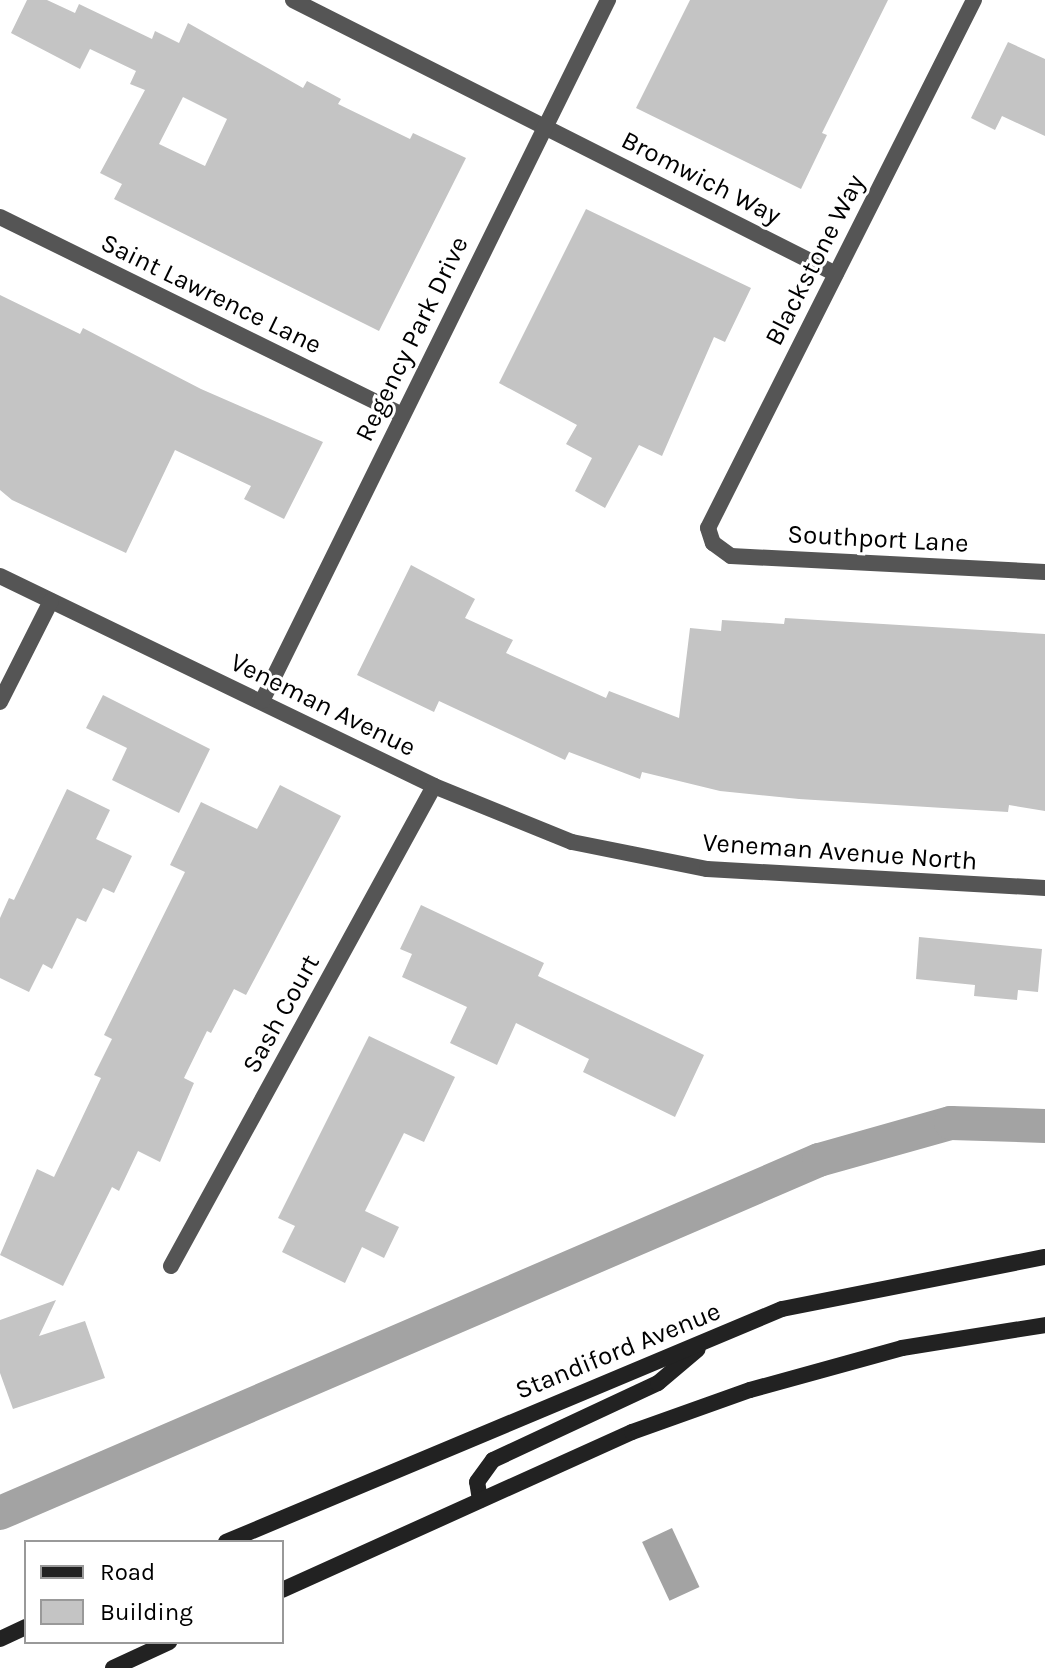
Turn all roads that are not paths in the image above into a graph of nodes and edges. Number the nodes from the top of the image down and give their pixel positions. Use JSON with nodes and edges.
{"nodes":[{"id":1,"x":293,"y":0,"type":"edge"},
{"id":2,"x":608,"y":0,"type":"edge"},
{"id":3,"x":974,"y":0,"type":"edge"},
{"id":4,"x":545,"y":125,"type":"junction"},
{"id":5,"x":0,"y":217,"type":"edge"},
{"id":6,"x":836,"y":274,"type":"junction"},
{"id":7,"x":400,"y":414,"type":"junction"},
{"id":8,"x":713,"y":543,"type":"joint"},
{"id":9,"x":1045,"y":572,"type":"edge"},
{"id":10,"x":0,"y":576,"type":"edge"},
{"id":11,"x":51,"y":601,"type":"junction"},
{"id":12,"x":262,"y":701,"type":"junction"},
{"id":13,"x":0,"y":702,"type":"edge"},
{"id":14,"x":434,"y":786,"type":"junction"},
{"id":15,"x":632,"y":857,"type":"joint"},
{"id":16,"x":1045,"y":888,"type":"edge"},
{"id":17,"x":1045,"y":1257,"type":"edge"},
{"id":18,"x":171,"y":1266,"type":"dead end"},
{"id":19,"x":1045,"y":1325,"type":"edge"},
{"id":20,"x":709,"y":1340,"type":"junction"},
{"id":21,"x":480,"y":1500,"type":"junction"},
{"id":22,"x":231,"y":1540,"type":"edge"},
{"id":23,"x":284,"y":1589,"type":"edge"},
{"id":24,"x":24,"y":1628,"type":"edge"},
{"id":25,"x":0,"y":1639,"type":"edge"},
{"id":26,"x":165,"y":1644,"type":"edge"},
{"id":27,"x":113,"y":1668,"type":"edge"}],
"edges":[{"from":1,"to":4,"type":"street","name":"Bromwich Way"},
{"from":2,"to":4,"type":"street","name":"Regency Park Drive"},
{"from":3,"to":6,"type":"street","name":"Blackstone Way"},
{"from":4,"to":6,"type":"street","name":"Bromwich Way"},
{"from":4,"to":7,"type":"street","name":"Regency Park Drive"},
{"from":5,"to":7,"type":"street","name":"Saint Lawrence Lane"},
{"from":6,"to":8,"type":"street","name":"Blackstone Way"},
{"from":7,"to":12,"type":"street","name":"Regency Park Drive"},
{"from":8,"to":9,"type":"street","name":"Southport Lane"},
{"from":10,"to":11,"type":"street","name":"Veneman Avenue"},
{"from":11,"to":12,"type":"street","name":"Veneman Avenue"},
{"from":11,"to":13,"type":"street"},
{"from":12,"to":14,"type":"street","name":"Veneman Avenue"},
{"from":14,"to":15,"type":"street","name":"Veneman Avenue"},
{"from":14,"to":18,"type":"street","name":"Sash Court"},
{"from":15,"to":16,"type":"street","name":"Veneman Avenue North"},
{"from":17,"to":20,"type":"main road","name":"Standiford Avenue"},
{"from":19,"to":21,"type":"main road"},
{"from":20,"to":21,"type":"main road"},
{"from":20,"to":22,"type":"main road","name":"Standiford Avenue"},
{"from":21,"to":23,"type":"main road"},
{"from":24,"to":25,"type":"main road"},
{"from":26,"to":27,"type":"main road"}]}
